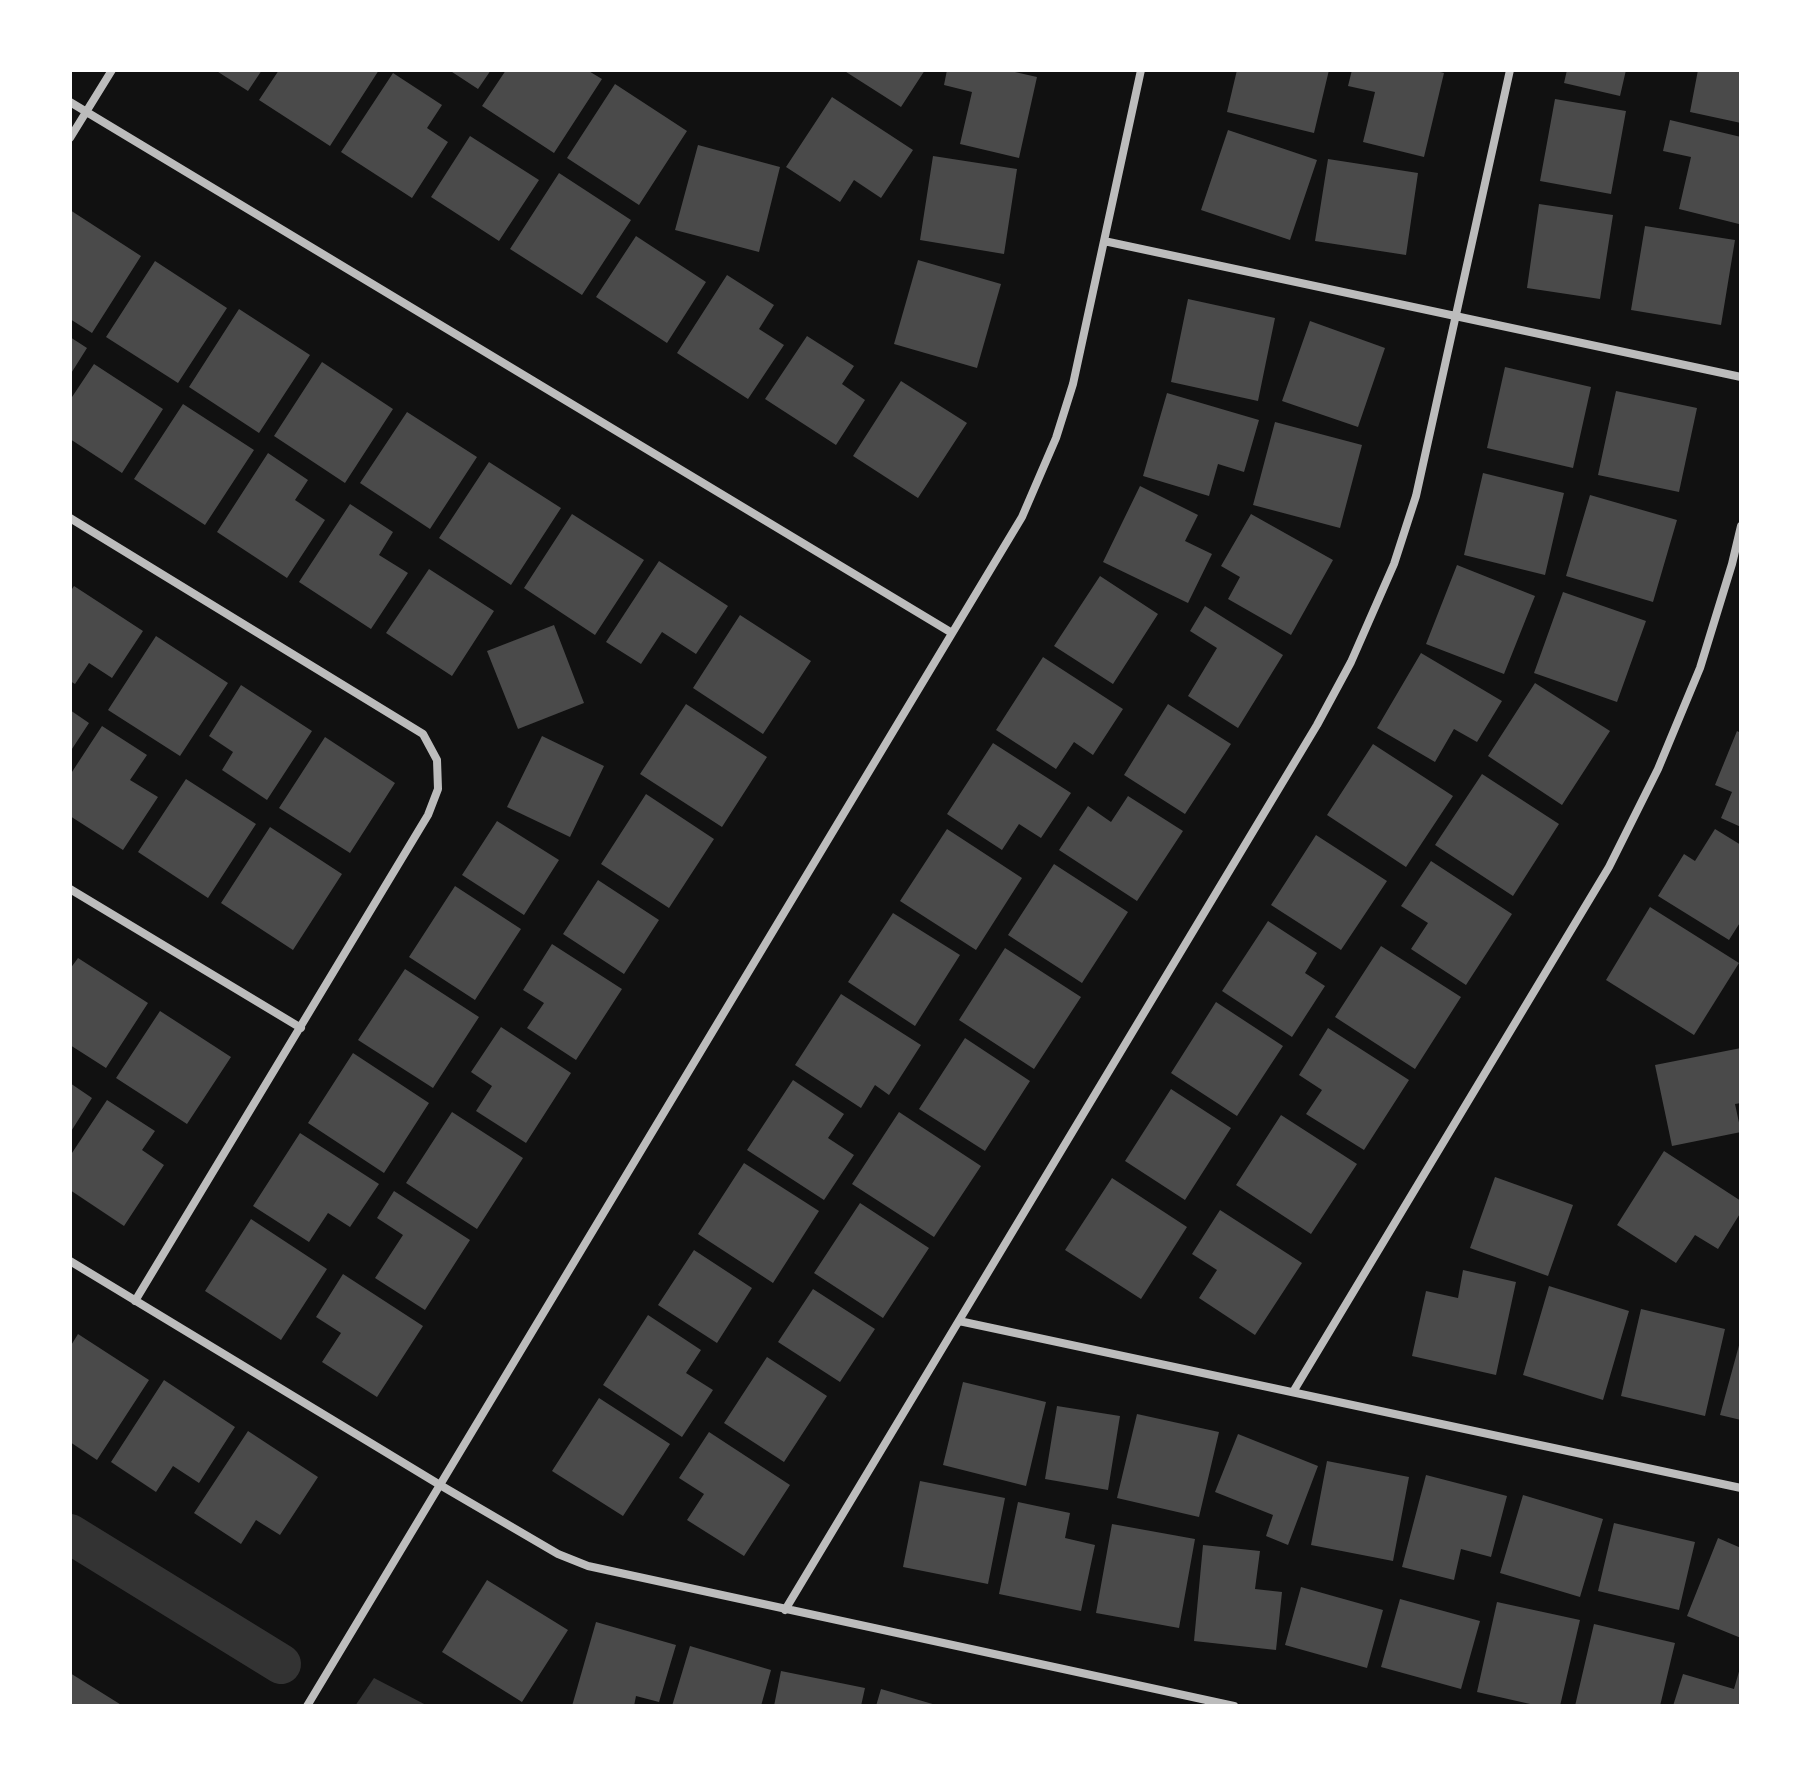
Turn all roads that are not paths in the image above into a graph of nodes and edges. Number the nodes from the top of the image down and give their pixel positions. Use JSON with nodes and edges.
{"nodes":[{"id":1,"x":112,"y":70,"type":"edge"},
{"id":2,"x":1141,"y":70,"type":"edge"},
{"id":3,"x":1510,"y":70,"type":"edge"},
{"id":4,"x":70,"y":102,"type":"edge"},
{"id":5,"x":86,"y":111,"type":"junction"},
{"id":6,"x":70,"y":138,"type":"edge"},
{"id":7,"x":1104,"y":241,"type":"junction"},
{"id":8,"x":1457,"y":317,"type":"junction"},
{"id":9,"x":1741,"y":377,"type":"edge"},
{"id":10,"x":70,"y":518,"type":"edge"},
{"id":11,"x":1741,"y":526,"type":"edge"},
{"id":12,"x":952,"y":633,"type":"junction"},
{"id":13,"x":70,"y":889,"type":"edge"},
{"id":14,"x":301,"y":1028,"type":"junction"},
{"id":15,"x":70,"y":1261,"type":"edge"},
{"id":16,"x":135,"y":1301,"type":"junction"},
{"id":17,"x":959,"y":1321,"type":"junction"},
{"id":18,"x":1293,"y":1392,"type":"junction"},
{"id":19,"x":440,"y":1485,"type":"junction"},
{"id":20,"x":1741,"y":1488,"type":"edge"},
{"id":21,"x":785,"y":1610,"type":"junction"},
{"id":22,"x":307,"y":1706,"type":"edge"},
{"id":23,"x":1234,"y":1706,"type":"edge"}],
"edges":[{"from":1,"to":5,"type":"street"},
{"from":2,"to":7,"type":"street"},
{"from":3,"to":8,"type":"street"},
{"from":4,"to":5,"type":"street"},
{"from":5,"to":6,"type":"street"},
{"from":5,"to":12,"type":"street"},
{"from":7,"to":8,"type":"street"},
{"from":7,"to":12,"type":"street"},
{"from":8,"to":9,"type":"street"},
{"from":8,"to":17,"type":"street"},
{"from":10,"to":14,"type":"street"},
{"from":11,"to":18,"type":"street"},
{"from":12,"to":19,"type":"street"},
{"from":13,"to":14,"type":"street"},
{"from":14,"to":16,"type":"street"},
{"from":15,"to":16,"type":"street"},
{"from":16,"to":19,"type":"street"},
{"from":17,"to":18,"type":"street"},
{"from":17,"to":21,"type":"street"},
{"from":18,"to":20,"type":"street"},
{"from":19,"to":21,"type":"street"},
{"from":19,"to":22,"type":"street"},
{"from":21,"to":23,"type":"street"}]}
